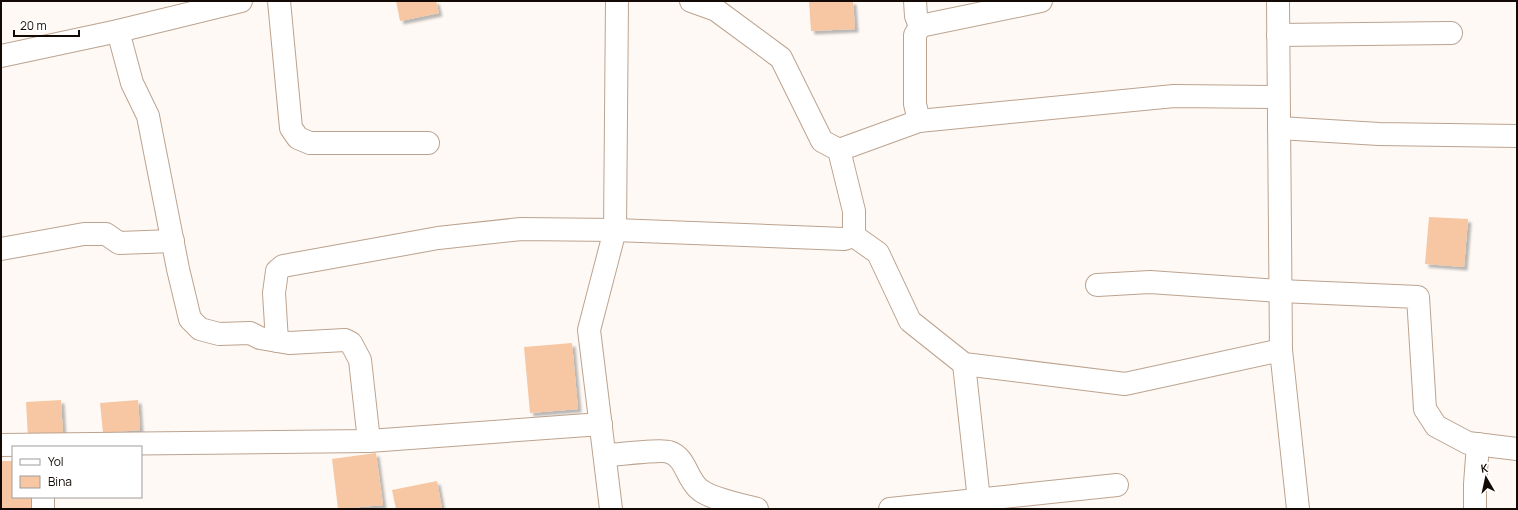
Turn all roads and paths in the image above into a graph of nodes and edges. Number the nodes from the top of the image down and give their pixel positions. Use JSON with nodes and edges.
{"nodes":[{"id":1,"x":241,"y":1,"type":"edge"},
{"id":2,"x":279,"y":1,"type":"edge"},
{"id":3,"x":617,"y":1,"type":"edge"},
{"id":4,"x":691,"y":1,"type":"edge"},
{"id":5,"x":915,"y":1,"type":"edge"},
{"id":6,"x":1040,"y":1,"type":"edge"},
{"id":7,"x":1278,"y":1,"type":"edge"},
{"id":8,"x":920,"y":26,"type":"junction"},
{"id":9,"x":118,"y":31,"type":"junction"},
{"id":10,"x":1451,"y":34,"type":"dead end"},
{"id":11,"x":1278,"y":36,"type":"junction"},
{"id":12,"x":1,"y":56,"type":"edge"},
{"id":13,"x":1278,"y":97,"type":"junction"},
{"id":14,"x":919,"y":120,"type":"junction"},
{"id":15,"x":1278,"y":128,"type":"junction"},
{"id":16,"x":1517,"y":136,"type":"edge"},
{"id":17,"x":428,"y":143,"type":"dead end"},
{"id":18,"x":839,"y":150,"type":"junction"},
{"id":19,"x":615,"y":230,"type":"junction"},
{"id":20,"x":854,"y":236,"type":"junction"},
{"id":21,"x":173,"y":241,"type":"junction"},
{"id":22,"x":1,"y":249,"type":"edge"},
{"id":23,"x":1097,"y":285,"type":"dead end"},
{"id":24,"x":1280,"y":291,"type":"junction"},
{"id":25,"x":277,"y":341,"type":"junction"},
{"id":26,"x":1280,"y":350,"type":"junction"},
{"id":27,"x":964,"y":364,"type":"junction"},
{"id":28,"x":601,"y":424,"type":"junction"},
{"id":29,"x":369,"y":441,"type":"junction"},
{"id":30,"x":1478,"y":444,"type":"junction"},
{"id":31,"x":1,"y":445,"type":"edge"},
{"id":32,"x":44,"y":446,"type":"edge"},
{"id":33,"x":1517,"y":450,"type":"edge"},
{"id":34,"x":605,"y":455,"type":"junction"},
{"id":35,"x":1117,"y":485,"type":"dead end"},
{"id":36,"x":43,"y":498,"type":"edge"},
{"id":37,"x":979,"y":505,"type":"edge"},
{"id":38,"x":42,"y":509,"type":"edge"},
{"id":39,"x":611,"y":509,"type":"edge"},
{"id":40,"x":757,"y":509,"type":"edge"},
{"id":41,"x":890,"y":509,"type":"edge"},
{"id":42,"x":1298,"y":509,"type":"edge"},
{"id":43,"x":1475,"y":509,"type":"edge"}],
"edges":[{"from":1,"to":9,"type":"street"},
{"from":2,"to":17,"type":"street"},
{"from":3,"to":19,"type":"street"},
{"from":4,"to":18,"type":"street"},
{"from":5,"to":8,"type":"street"},
{"from":6,"to":8,"type":"street"},
{"from":7,"to":11,"type":"street"},
{"from":8,"to":14,"type":"street"},
{"from":9,"to":12,"type":"street"},
{"from":9,"to":21,"type":"street"},
{"from":10,"to":11,"type":"street"},
{"from":11,"to":13,"type":"street"},
{"from":13,"to":14,"type":"street"},
{"from":13,"to":15,"type":"street"},
{"from":14,"to":18,"type":"street"},
{"from":15,"to":16,"type":"street"},
{"from":15,"to":24,"type":"street"},
{"from":18,"to":20,"type":"street"},
{"from":19,"to":20,"type":"street"},
{"from":19,"to":25,"type":"street"},
{"from":19,"to":28,"type":"street"},
{"from":20,"to":27,"type":"street"},
{"from":21,"to":22,"type":"street"},
{"from":21,"to":25,"type":"street"},
{"from":23,"to":24,"type":"street"},
{"from":24,"to":26,"type":"street"},
{"from":24,"to":30,"type":"street"},
{"from":25,"to":29,"type":"street"},
{"from":26,"to":27,"type":"street"},
{"from":26,"to":42,"type":"street"},
{"from":27,"to":37,"type":"street"},
{"from":28,"to":29,"type":"street"},
{"from":28,"to":34,"type":"street"},
{"from":29,"to":32,"type":"street"},
{"from":30,"to":33,"type":"street"},
{"from":30,"to":43,"type":"street"},
{"from":31,"to":32,"type":"street"},
{"from":34,"to":39,"type":"street"},
{"from":34,"to":40,"type":"street"},
{"from":35,"to":37,"type":"street"},
{"from":36,"to":38,"type":"street"},
{"from":37,"to":41,"type":"street"}]}
